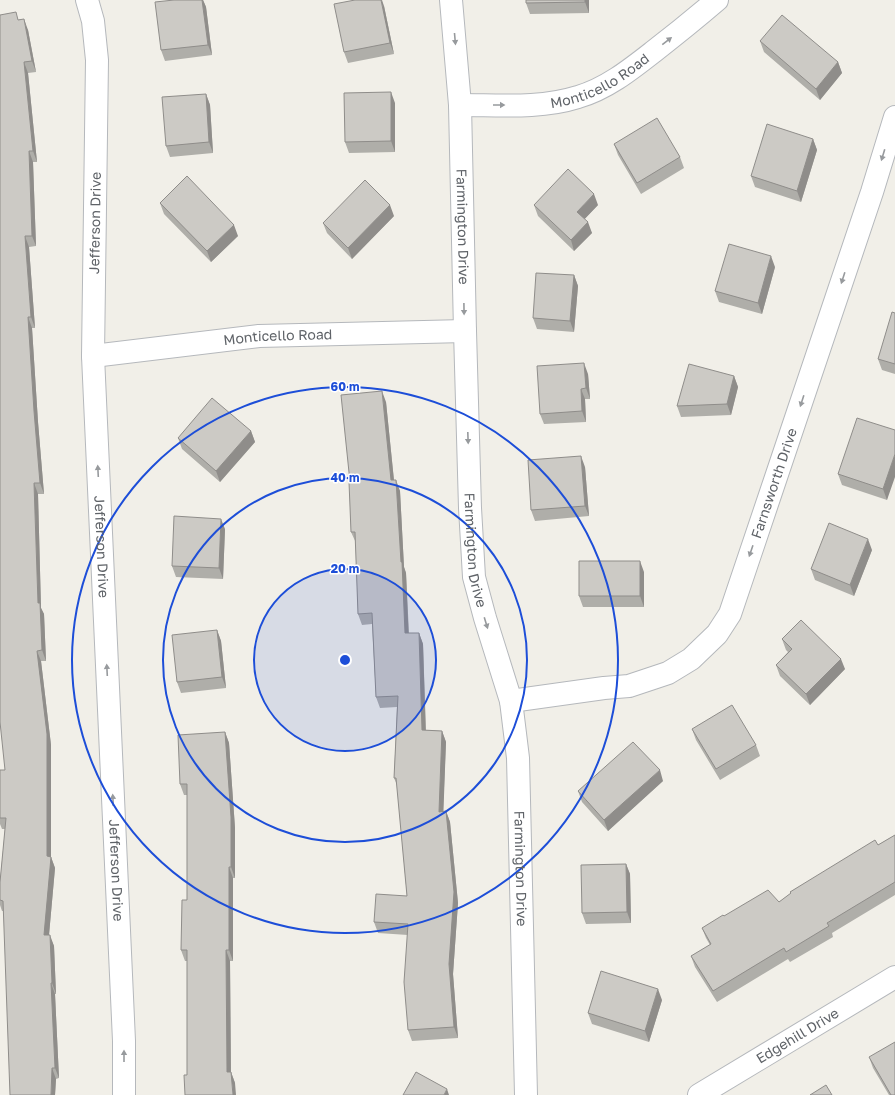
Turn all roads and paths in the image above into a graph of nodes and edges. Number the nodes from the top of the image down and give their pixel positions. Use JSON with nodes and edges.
{"nodes":[{"id":1,"x":87,"y":0,"type":"edge"},
{"id":2,"x":451,"y":0,"type":"edge"},
{"id":3,"x":717,"y":0,"type":"edge"},
{"id":4,"x":460,"y":105,"type":"junction"},
{"id":5,"x":895,"y":117,"type":"edge"},
{"id":6,"x":464,"y":331,"type":"junction"},
{"id":7,"x":93,"y":356,"type":"junction"},
{"id":8,"x":511,"y":701,"type":"junction"},
{"id":9,"x":895,"y":977,"type":"edge"},
{"id":10,"x":124,"y":1095,"type":"edge"},
{"id":11,"x":526,"y":1095,"type":"edge"},
{"id":12,"x":699,"y":1095,"type":"edge"}],
"edges":[{"from":1,"to":7,"type":"street","name":"Jefferson Drive"},
{"from":2,"to":4,"type":"street","name":"Farmington Drive","one_way":true},
{"from":4,"to":3,"type":"street","name":"Monticello Road","one_way":true},
{"from":4,"to":6,"type":"street","name":"Farmington Drive","one_way":true},
{"from":5,"to":8,"type":"street","name":"Farnsworth Drive","one_way":true},
{"from":6,"to":7,"type":"street","name":"Monticello Road"},
{"from":6,"to":8,"type":"street","name":"Farmington Drive","one_way":true},
{"from":10,"to":7,"type":"street","name":"Jefferson Drive","one_way":true},
{"from":8,"to":11,"type":"street","name":"Farmington Drive"},
{"from":9,"to":12,"type":"street","name":"Edgehill Drive"}]}
